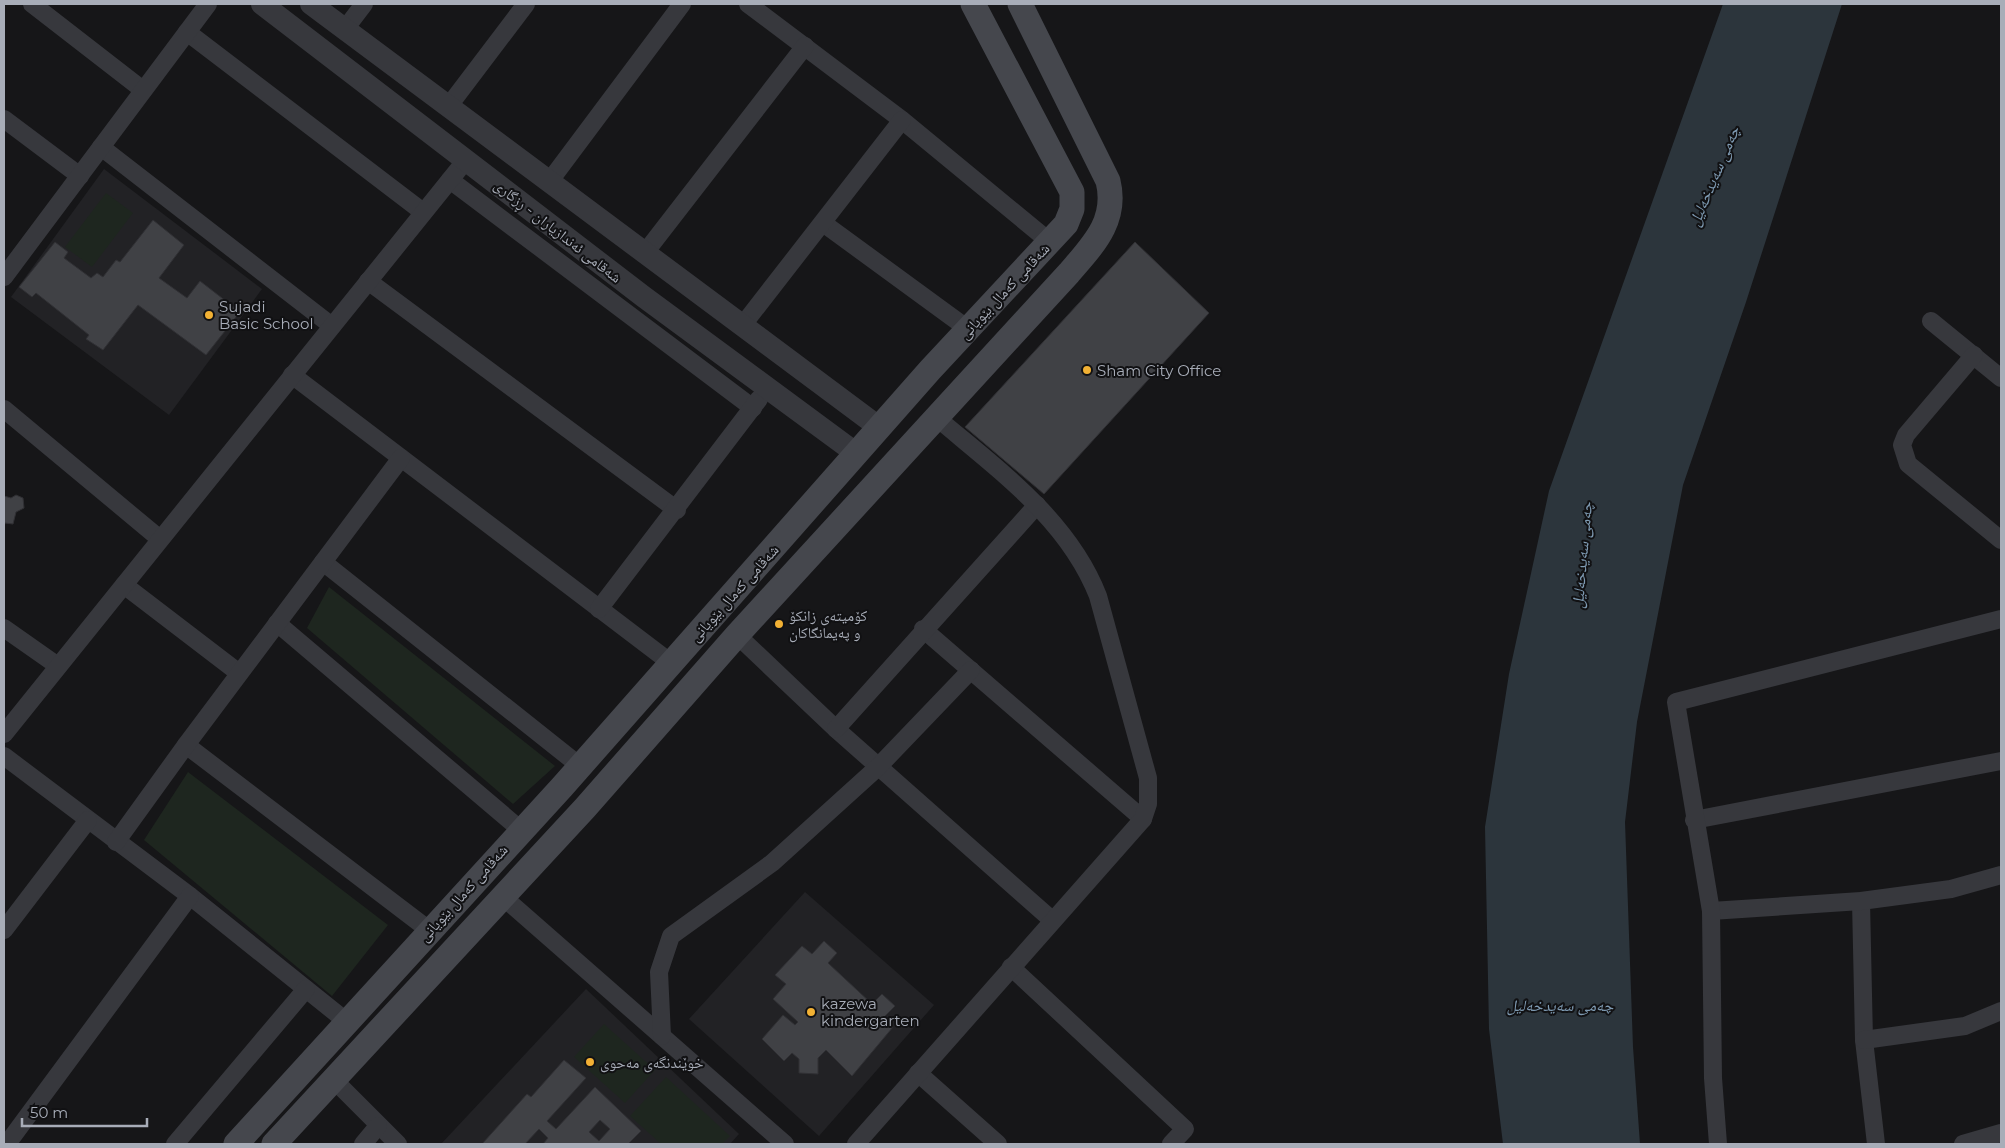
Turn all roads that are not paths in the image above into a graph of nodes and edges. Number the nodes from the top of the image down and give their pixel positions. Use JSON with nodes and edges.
{"nodes":[{"id":1,"x":32,"y":4,"type":"edge"},
{"id":2,"x":208,"y":4,"type":"edge"},
{"id":3,"x":262,"y":4,"type":"edge"},
{"id":4,"x":311,"y":4,"type":"edge"},
{"id":5,"x":364,"y":4,"type":"edge"},
{"id":6,"x":526,"y":4,"type":"edge"},
{"id":7,"x":682,"y":4,"type":"edge"},
{"id":8,"x":748,"y":4,"type":"edge"},
{"id":9,"x":972,"y":4,"type":"edge"},
{"id":10,"x":1020,"y":4,"type":"edge"},
{"id":11,"x":345,"y":29,"type":"junction"},
{"id":12,"x":187,"y":32,"type":"junction"},
{"id":13,"x":805,"y":46,"type":"junction"},
{"id":14,"x":403,"y":73,"type":"junction"},
{"id":15,"x":144,"y":90,"type":"junction"},
{"id":16,"x":384,"y":98,"type":"junction"},
{"id":17,"x":448,"y":107,"type":"junction"},
{"id":18,"x":4,"y":119,"type":"edge"},
{"id":19,"x":902,"y":120,"type":"junction"},
{"id":20,"x":102,"y":147,"type":"junction"},
{"id":21,"x":466,"y":160,"type":"junction"},
{"id":22,"x":80,"y":176,"type":"junction"},
{"id":23,"x":450,"y":180,"type":"junction"},
{"id":24,"x":549,"y":182,"type":"junction"},
{"id":25,"x":423,"y":212,"type":"junction"},
{"id":26,"x":823,"y":223,"type":"junction"},
{"id":27,"x":1050,"y":242,"type":"junction"},
{"id":28,"x":644,"y":254,"type":"junction"},
{"id":29,"x":4,"y":277,"type":"edge"},
{"id":30,"x":368,"y":281,"type":"junction"},
{"id":31,"x":1931,"y":321,"type":"dead end"},
{"id":32,"x":332,"y":326,"type":"junction"},
{"id":33,"x":742,"y":326,"type":"junction"},
{"id":34,"x":968,"y":330,"type":"junction"},
{"id":35,"x":1974,"y":355,"type":"junction"},
{"id":36,"x":930,"y":370,"type":"junction"},
{"id":37,"x":292,"y":375,"type":"junction"},
{"id":38,"x":2001,"y":378,"type":"edge"},
{"id":39,"x":768,"y":388,"type":"junction"},
{"id":40,"x":957,"y":394,"type":"junction"},
{"id":41,"x":753,"y":408,"type":"junction"},
{"id":42,"x":4,"y":409,"type":"edge"},
{"id":43,"x":936,"y":417,"type":"junction"},
{"id":44,"x":880,"y":428,"type":"junction"},
{"id":45,"x":857,"y":454,"type":"junction"},
{"id":46,"x":401,"y":458,"type":"junction"},
{"id":47,"x":1037,"y":504,"type":"junction"},
{"id":48,"x":677,"y":510,"type":"junction"},
{"id":49,"x":160,"y":539,"type":"junction"},
{"id":50,"x":2001,"y":540,"type":"edge"},
{"id":51,"x":323,"y":562,"type":"junction"},
{"id":52,"x":124,"y":585,"type":"junction"},
{"id":53,"x":599,"y":610,"type":"junction"},
{"id":54,"x":2001,"y":619,"type":"edge"},
{"id":55,"x":277,"y":623,"type":"junction"},
{"id":56,"x":4,"y":628,"type":"edge"},
{"id":57,"x":923,"y":629,"type":"junction"},
{"id":58,"x":737,"y":635,"type":"junction"},
{"id":59,"x":671,"y":663,"type":"junction"},
{"id":60,"x":58,"y":666,"type":"junction"},
{"id":61,"x":971,"y":670,"type":"junction"},
{"id":62,"x":239,"y":673,"type":"junction"},
{"id":63,"x":836,"y":729,"type":"junction"},
{"id":64,"x":4,"y":734,"type":"edge"},
{"id":65,"x":186,"y":745,"type":"junction"},
{"id":66,"x":4,"y":756,"type":"edge"},
{"id":67,"x":2001,"y":760,"type":"edge"},
{"id":68,"x":580,"y":766,"type":"junction"},
{"id":69,"x":878,"y":767,"type":"junction"},
{"id":70,"x":562,"y":787,"type":"junction"},
{"id":71,"x":585,"y":808,"type":"junction"},
{"id":72,"x":1143,"y":819,"type":"junction"},
{"id":73,"x":88,"y":820,"type":"junction"},
{"id":74,"x":1694,"y":820,"type":"junction"},
{"id":75,"x":520,"y":830,"type":"junction"},
{"id":76,"x":116,"y":842,"type":"junction"},
{"id":77,"x":2001,"y":875,"type":"edge"},
{"id":78,"x":190,"y":896,"type":"junction"},
{"id":79,"x":502,"y":896,"type":"junction"},
{"id":80,"x":1861,"y":900,"type":"junction"},
{"id":81,"x":1711,"y":911,"type":"junction"},
{"id":82,"x":1052,"y":920,"type":"junction"},
{"id":83,"x":4,"y":930,"type":"edge"},
{"id":84,"x":429,"y":930,"type":"junction"},
{"id":85,"x":1011,"y":967,"type":"junction"},
{"id":86,"x":306,"y":989,"type":"junction"},
{"id":87,"x":2001,"y":1012,"type":"edge"},
{"id":88,"x":346,"y":1022,"type":"junction"},
{"id":89,"x":662,"y":1036,"type":"junction"},
{"id":90,"x":1864,"y":1040,"type":"junction"},
{"id":91,"x":918,"y":1073,"type":"junction"},
{"id":92,"x":333,"y":1080,"type":"junction"},
{"id":93,"x":378,"y":1126,"type":"junction"},
{"id":94,"x":2001,"y":1132,"type":"edge"},
{"id":95,"x":8,"y":1144,"type":"edge"},
{"id":96,"x":175,"y":1144,"type":"edge"},
{"id":97,"x":236,"y":1144,"type":"edge"},
{"id":98,"x":274,"y":1144,"type":"edge"},
{"id":99,"x":363,"y":1144,"type":"edge"},
{"id":100,"x":398,"y":1144,"type":"edge"},
{"id":101,"x":785,"y":1144,"type":"edge"},
{"id":102,"x":856,"y":1144,"type":"edge"},
{"id":103,"x":998,"y":1144,"type":"edge"},
{"id":104,"x":1171,"y":1144,"type":"edge"},
{"id":105,"x":1718,"y":1144,"type":"edge"},
{"id":106,"x":1876,"y":1144,"type":"edge"},
{"id":107,"x":1963,"y":1144,"type":"edge"}],
"edges":[{"from":1,"to":15,"type":"street"},
{"from":2,"to":12,"type":"street"},
{"from":3,"to":16,"type":"street","name":"شەقامی ئەندازیاران - ڕزگاری"},
{"from":4,"to":11,"type":"street"},
{"from":5,"to":11,"type":"street"},
{"from":6,"to":17,"type":"street"},
{"from":7,"to":24,"type":"street"},
{"from":8,"to":13,"type":"street"},
{"from":9,"to":27,"type":"main road","name":"شەقامی کەمال بێویانی"},
{"from":10,"to":40,"type":"main road","name":"شەقامی کەمال بێویانی"},
{"from":11,"to":14,"type":"street"},
{"from":12,"to":15,"type":"street"},
{"from":12,"to":25,"type":"street"},
{"from":13,"to":19,"type":"street"},
{"from":13,"to":28,"type":"street"},
{"from":14,"to":16,"type":"street"},
{"from":14,"to":17,"type":"street"},
{"from":15,"to":20,"type":"street"},
{"from":16,"to":21,"type":"street","name":"شەقامی ئەندازیاران - ڕزگاری"},
{"from":17,"to":24,"type":"street"},
{"from":18,"to":22,"type":"street"},
{"from":19,"to":26,"type":"street"},
{"from":19,"to":27,"type":"street"},
{"from":20,"to":22,"type":"street"},
{"from":20,"to":32,"type":"street"},
{"from":21,"to":23,"type":"street"},
{"from":21,"to":39,"type":"street","name":"شەقامی ئەندازیاران - ڕزگاری"},
{"from":22,"to":29,"type":"street"},
{"from":23,"to":25,"type":"street"},
{"from":23,"to":41,"type":"street"},
{"from":24,"to":28,"type":"street"},
{"from":25,"to":30,"type":"street"},
{"from":26,"to":33,"type":"street"},
{"from":26,"to":34,"type":"street"},
{"from":27,"to":34,"type":"main road","name":"شەقامی کەمال بێویانی"},
{"from":28,"to":33,"type":"street"},
{"from":30,"to":32,"type":"street"},
{"from":30,"to":48,"type":"street"},
{"from":31,"to":35,"type":"street"},
{"from":32,"to":37,"type":"street"},
{"from":33,"to":44,"type":"street"},
{"from":34,"to":36,"type":"main road","name":"شەقامی کەمال بێویانی"},
{"from":35,"to":38,"type":"street"},
{"from":35,"to":50,"type":"street"},
{"from":36,"to":40,"type":"main road"},
{"from":36,"to":44,"type":"main road","name":"شەقامی کەمال بێویانی"},
{"from":37,"to":46,"type":"street"},
{"from":37,"to":49,"type":"street"},
{"from":39,"to":41,"type":"street"},
{"from":39,"to":45,"type":"street","name":"شەقامی ئەندازیاران - ڕزگاری"},
{"from":40,"to":43,"type":"main road","name":"شەقامی کەمال بێویانی"},
{"from":41,"to":48,"type":"street"},
{"from":42,"to":49,"type":"street"},
{"from":43,"to":47,"type":"street"},
{"from":43,"to":58,"type":"main road","name":"شەقامی کەمال بێویانی"},
{"from":44,"to":45,"type":"main road","name":"شەقامی کەمال بێویانی"},
{"from":45,"to":59,"type":"main road","name":"شەقامی کەمال بێویانی"},
{"from":46,"to":51,"type":"street"},
{"from":46,"to":53,"type":"street"},
{"from":47,"to":57,"type":"street"},
{"from":47,"to":72,"type":"street"},
{"from":48,"to":53,"type":"street"},
{"from":49,"to":52,"type":"street"},
{"from":51,"to":55,"type":"street"},
{"from":51,"to":68,"type":"street"},
{"from":52,"to":60,"type":"street"},
{"from":52,"to":62,"type":"street"},
{"from":53,"to":59,"type":"street"},
{"from":54,"to":74,"type":"street"},
{"from":55,"to":62,"type":"street"},
{"from":55,"to":75,"type":"street"},
{"from":56,"to":60,"type":"street"},
{"from":57,"to":61,"type":"street"},
{"from":57,"to":63,"type":"street"},
{"from":58,"to":63,"type":"street"},
{"from":58,"to":71,"type":"main road","name":"شەقامی کەمال بێویانی"},
{"from":59,"to":68,"type":"main road","name":"شەقامی کەمال بێویانی"},
{"from":60,"to":64,"type":"street"},
{"from":61,"to":69,"type":"street"},
{"from":61,"to":72,"type":"street"},
{"from":62,"to":65,"type":"street"},
{"from":63,"to":69,"type":"street"},
{"from":65,"to":76,"type":"street"},
{"from":65,"to":84,"type":"street"},
{"from":66,"to":73,"type":"street"},
{"from":67,"to":74,"type":"street"},
{"from":68,"to":70,"type":"main road","name":"شەقامی کەمال بێویانی"},
{"from":69,"to":82,"type":"street"},
{"from":69,"to":89,"type":"street"},
{"from":70,"to":71,"type":"main road"},
{"from":70,"to":75,"type":"main road","name":"شەقامی کەمال بێویانی"},
{"from":71,"to":79,"type":"main road","name":"شەقامی کەمال بێویانی"},
{"from":72,"to":82,"type":"street"},
{"from":73,"to":76,"type":"street"},
{"from":73,"to":83,"type":"street"},
{"from":74,"to":81,"type":"street"},
{"from":75,"to":84,"type":"main road","name":"شەقامی کەمال بێویانی"},
{"from":76,"to":78,"type":"street"},
{"from":77,"to":80,"type":"street"},
{"from":78,"to":86,"type":"street"},
{"from":78,"to":95,"type":"street"},
{"from":79,"to":89,"type":"street"},
{"from":79,"to":92,"type":"main road","name":"شەقامی کەمال بێویانی"},
{"from":80,"to":81,"type":"street"},
{"from":80,"to":90,"type":"street"},
{"from":81,"to":105,"type":"street"},
{"from":82,"to":85,"type":"street"},
{"from":84,"to":88,"type":"main road","name":"شەقامی کەمال بێویانی"},
{"from":85,"to":91,"type":"street"},
{"from":85,"to":104,"type":"street"},
{"from":86,"to":88,"type":"street"},
{"from":86,"to":96,"type":"street"},
{"from":87,"to":90,"type":"street"},
{"from":88,"to":97,"type":"main road","name":"شەقامی کەمال بێویانی"},
{"from":89,"to":101,"type":"street"},
{"from":90,"to":106,"type":"street"},
{"from":91,"to":102,"type":"street"},
{"from":91,"to":103,"type":"street"},
{"from":92,"to":93,"type":"street"},
{"from":92,"to":98,"type":"main road","name":"شەقامی کەمال بێویانی"},
{"from":93,"to":99,"type":"street"},
{"from":93,"to":100,"type":"street"},
{"from":94,"to":107,"type":"street"}]}
